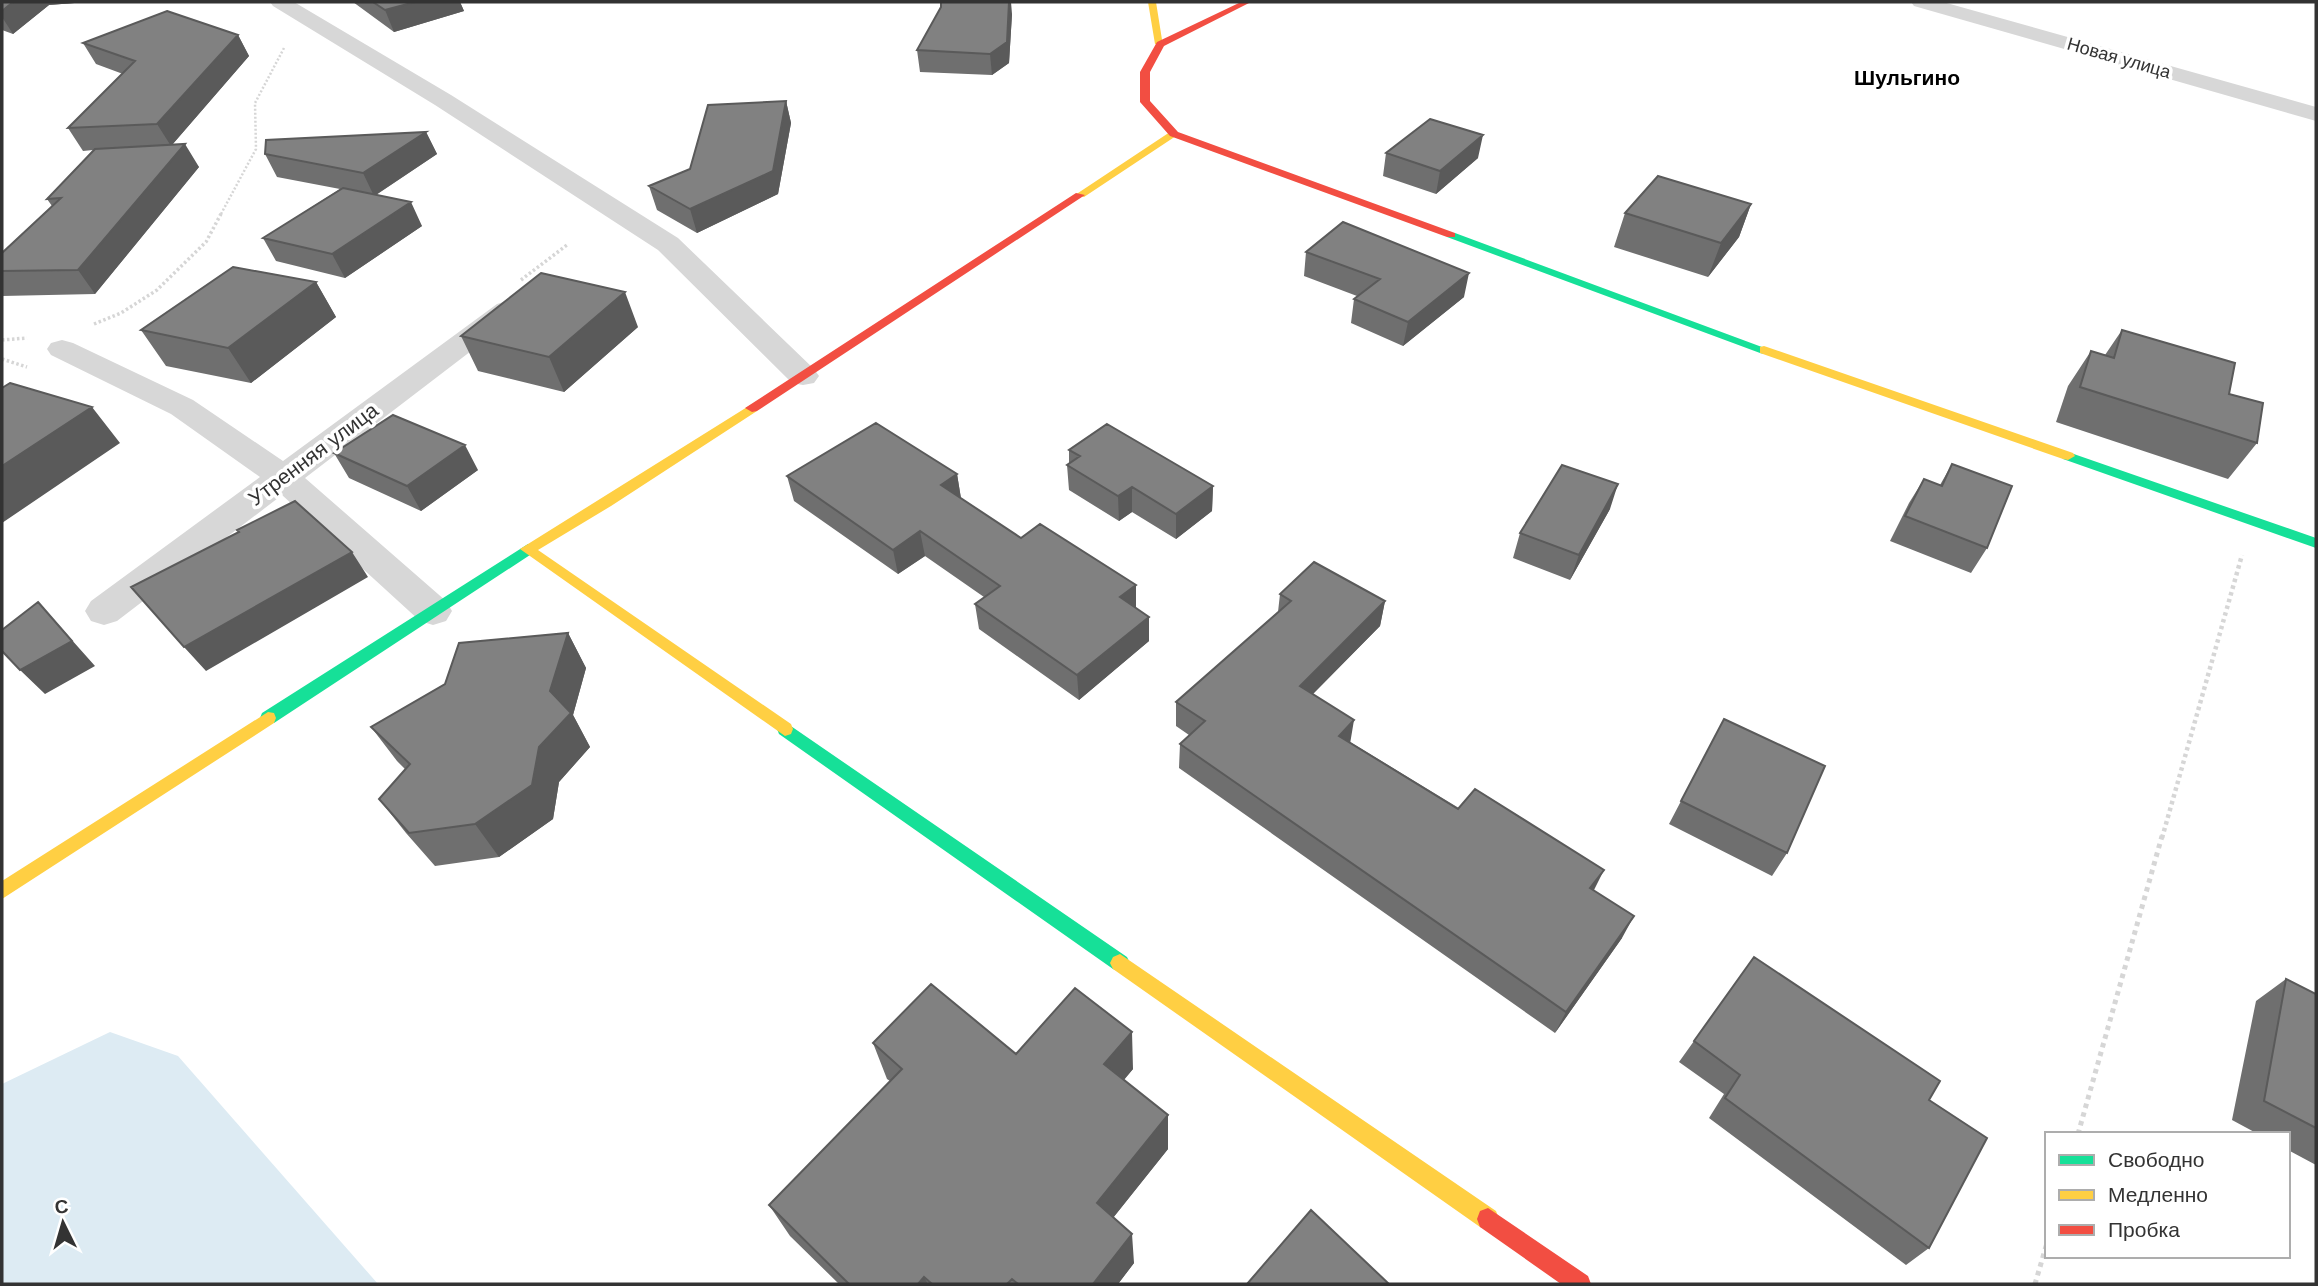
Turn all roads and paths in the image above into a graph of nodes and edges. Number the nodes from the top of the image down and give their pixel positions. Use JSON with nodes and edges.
{"nodes":[{"id":1,"x":281,"y":2,"type":"edge"},
{"id":2,"x":1152,"y":2,"type":"edge"},
{"id":3,"x":1247,"y":2,"type":"edge"},
{"id":4,"x":1921,"y":2,"type":"edge"},
{"id":5,"x":1160,"y":44,"type":"junction"},
{"id":6,"x":284,"y":48,"type":"dead end"},
{"id":7,"x":2316,"y":114,"type":"edge"},
{"id":8,"x":1174,"y":134,"type":"junction"},
{"id":9,"x":567,"y":246,"type":"dead end"},
{"id":10,"x":518,"y":292,"type":"joint"},
{"id":11,"x":90,"y":326,"type":"dead end"},
{"id":12,"x":62,"y":349,"type":"dead end"},
{"id":13,"x":2,"y":359,"type":"edge"},
{"id":14,"x":27,"y":367,"type":"dead end"},
{"id":15,"x":803,"y":376,"type":"junction"},
{"id":16,"x":284,"y":477,"type":"junction"},
{"id":17,"x":2252,"y":520,"type":"junction"},
{"id":18,"x":2316,"y":543,"type":"edge"},
{"id":19,"x":527,"y":549,"type":"junction"},
{"id":20,"x":104,"y":611,"type":"dead end"},
{"id":21,"x":433,"y":611,"type":"junction"},
{"id":22,"x":2,"y":891,"type":"edge"},
{"id":23,"x":2079,"y":1132,"type":"edge"},
{"id":24,"x":2045,"y":1250,"type":"edge"},
{"id":25,"x":1580,"y":1284,"type":"edge"},
{"id":26,"x":2035,"y":1284,"type":"edge"}],
"edges":[{"from":1,"to":15,"type":"street"},
{"from":2,"to":5,"type":"street"},
{"from":3,"to":5,"type":"street"},
{"from":4,"to":7,"type":"street","name":"Новая улица"},
{"from":5,"to":8,"type":"street"},
{"from":6,"to":11,"type":"path"},
{"from":8,"to":15,"type":"street"},
{"from":8,"to":17,"type":"street"},
{"from":9,"to":10,"type":"path"},
{"from":10,"to":16,"type":"street","name":"Утренняя улица"},
{"from":12,"to":16,"type":"street"},
{"from":13,"to":14,"type":"path"},
{"from":15,"to":19,"type":"street"},
{"from":16,"to":20,"type":"street","name":"Утренняя улица"},
{"from":16,"to":21,"type":"street"},
{"from":17,"to":18,"type":"street"},
{"from":17,"to":23,"type":"path"},
{"from":19,"to":21,"type":"street"},
{"from":19,"to":25,"type":"street"},
{"from":21,"to":22,"type":"street"},
{"from":24,"to":26,"type":"path"}]}
